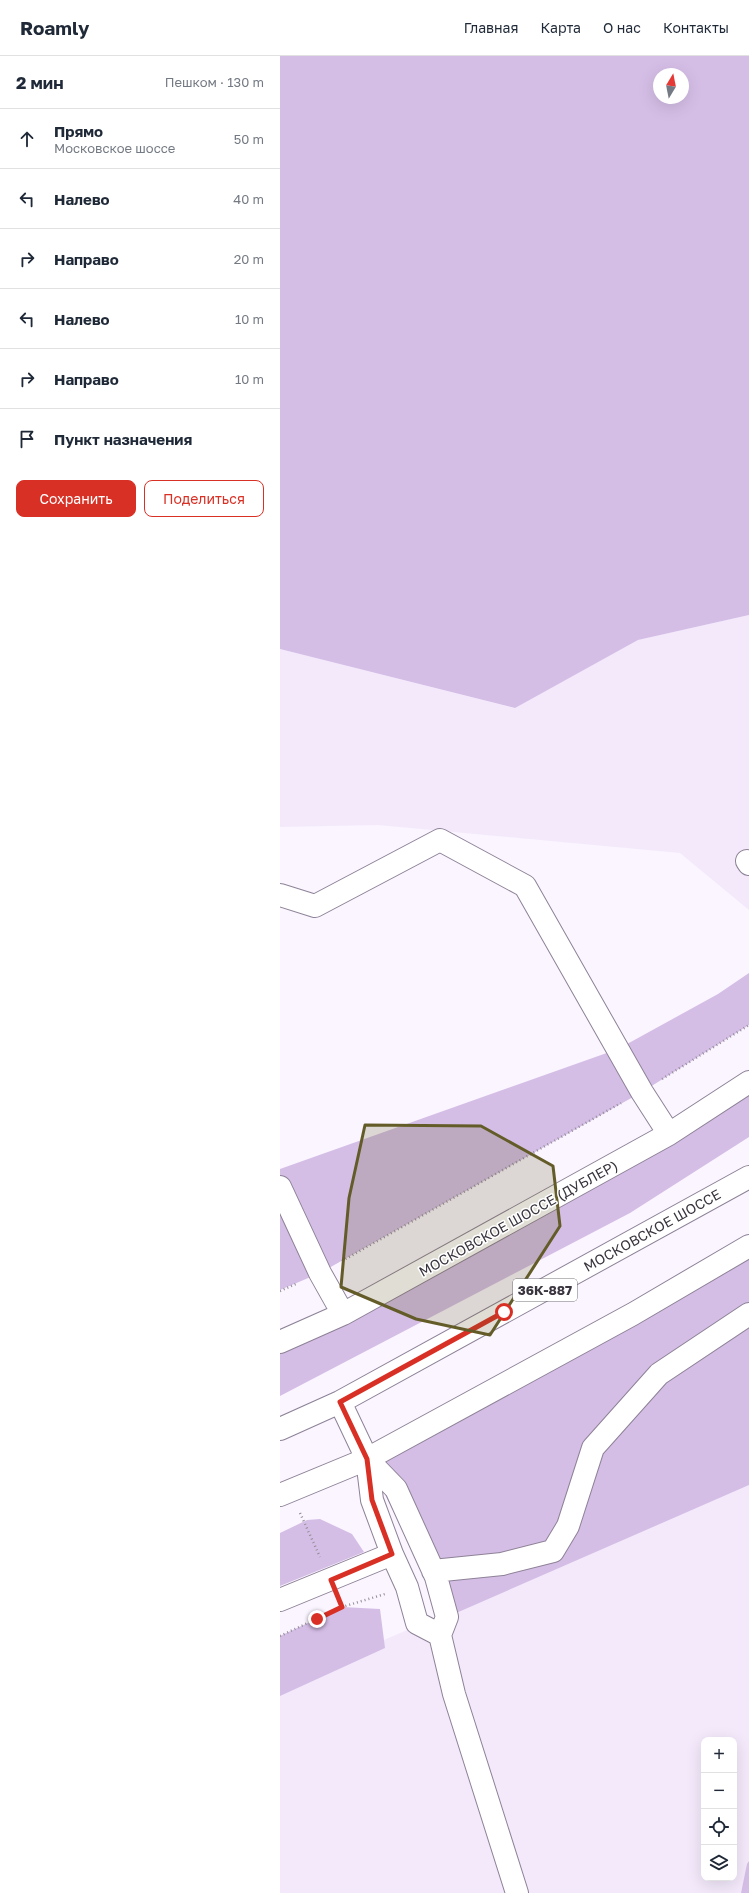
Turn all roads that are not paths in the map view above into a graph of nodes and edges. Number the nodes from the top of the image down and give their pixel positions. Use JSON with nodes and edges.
{"nodes":[{"id":1,"x":280,"y":895,"type":"edge"},
{"id":2,"x":749,"y":1082,"type":"edge"},
{"id":3,"x":668,"y":1134,"type":"junction"},
{"id":4,"x":749,"y":1177,"type":"edge"},
{"id":5,"x":280,"y":1187,"type":"edge"},
{"id":6,"x":749,"y":1246,"type":"edge"},
{"id":7,"x":343,"y":1314,"type":"junction"},
{"id":8,"x":749,"y":1314,"type":"edge"},
{"id":9,"x":280,"y":1342,"type":"edge"},
{"id":10,"x":340,"y":1402,"type":"junction"},
{"id":11,"x":280,"y":1429,"type":"edge"},
{"id":12,"x":367,"y":1459,"type":"junction"},
{"id":13,"x":285,"y":1493,"type":"edge"},
{"id":14,"x":392,"y":1554,"type":"junction"},
{"id":15,"x":433,"y":1571,"type":"junction"},
{"id":16,"x":280,"y":1600,"type":"edge"},
{"id":17,"x":440,"y":1634,"type":"junction"},
{"id":18,"x":517,"y":1893,"type":"edge"}],
"edges":[{"from":1,"to":3,"type":"street"},
{"from":2,"to":3,"type":"street","name":"МОСКОВСКОЕ ШОССЕ (ДУБЛЕР)"},
{"from":3,"to":7,"type":"street","name":"МОСКОВСКОЕ ШОССЕ (ДУБЛЕР)"},
{"from":4,"to":10,"type":"street","name":"МОСКОВСКОЕ ШОССЕ","number":"36К-887"},
{"from":5,"to":7,"type":"street"},
{"from":6,"to":12,"type":"street"},
{"from":7,"to":9,"type":"street","name":"МОСКОВСКОЕ ШОССЕ (ДУБЛЕР)"},
{"from":8,"to":15,"type":"street"},
{"from":10,"to":11,"type":"street","name":"МОСКОВСКОЕ ШОССЕ","number":"36К-887"},
{"from":10,"to":12,"type":"street"},
{"from":12,"to":13,"type":"street"},
{"from":12,"to":14,"type":"street"},
{"from":12,"to":15,"type":"street"},
{"from":14,"to":16,"type":"street"},
{"from":14,"to":17,"type":"street"},
{"from":15,"to":17,"type":"street"},
{"from":17,"to":18,"type":"street"}]}
